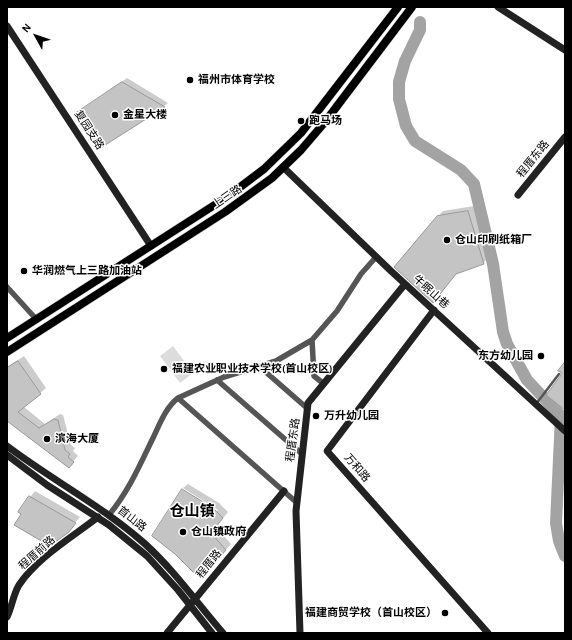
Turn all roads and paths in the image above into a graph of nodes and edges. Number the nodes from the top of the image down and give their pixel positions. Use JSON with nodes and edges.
{"nodes":[{"id":1,"x":398,"y":7,"type":"edge"},
{"id":2,"x":412,"y":7,"type":"edge"},
{"id":3,"x":498,"y":7,"type":"edge"},
{"id":4,"x":7,"y":26,"type":"edge"},
{"id":5,"x":565,"y":50,"type":"edge"},
{"id":6,"x":565,"y":137,"type":"edge"},
{"id":7,"x":283,"y":167,"type":"junction"},
{"id":8,"x":518,"y":195,"type":"dead end"},
{"id":9,"x":152,"y":246,"type":"junction"},
{"id":10,"x":376,"y":257,"type":"junction"},
{"id":11,"x":405,"y":284,"type":"junction"},
{"id":12,"x":7,"y":286,"type":"edge"},
{"id":13,"x":434,"y":310,"type":"junction"},
{"id":14,"x":37,"y":320,"type":"junction"},
{"id":15,"x":8,"y":337,"type":"edge"},
{"id":16,"x":312,"y":340,"type":"junction"},
{"id":17,"x":7,"y":352,"type":"edge"},
{"id":18,"x":260,"y":367,"type":"junction"},
{"id":19,"x":559,"y":374,"type":"dead end"},
{"id":20,"x":217,"y":380,"type":"junction"},
{"id":21,"x":324,"y":384,"type":"junction"},
{"id":22,"x":178,"y":398,"type":"junction"},
{"id":23,"x":538,"y":403,"type":"junction"},
{"id":24,"x":308,"y":409,"type":"junction"},
{"id":25,"x":565,"y":431,"type":"edge"},
{"id":26,"x":7,"y":446,"type":"edge"},
{"id":27,"x":302,"y":454,"type":"junction"},
{"id":28,"x":7,"y":455,"type":"edge"},
{"id":29,"x":284,"y":491,"type":"junction"},
{"id":30,"x":296,"y":502,"type":"junction"},
{"id":31,"x":109,"y":515,"type":"junction"},
{"id":32,"x":98,"y":517,"type":"junction"},
{"id":33,"x":195,"y":599,"type":"junction"},
{"id":34,"x":190,"y":606,"type":"junction"},
{"id":35,"x":7,"y":617,"type":"edge"},
{"id":36,"x":167,"y":633,"type":"edge"},
{"id":37,"x":212,"y":633,"type":"edge"},
{"id":38,"x":223,"y":633,"type":"edge"},
{"id":39,"x":300,"y":633,"type":"edge"},
{"id":40,"x":488,"y":633,"type":"edge"}],
"edges":[{"from":1,"to":9,"type":"main road","name":"上三路"},
{"from":2,"to":7,"type":"main road","name":"上三路"},
{"from":3,"to":5,"type":"street"},
{"from":4,"to":9,"type":"street","name":"复园支路"},
{"from":6,"to":8,"type":"street","name":"程厝东路"},
{"from":7,"to":10,"type":"street","name":"牛眠山巷"},
{"from":7,"to":17,"type":"main road","name":"上三路"},
{"from":9,"to":14,"type":"main road","name":"上三路"},
{"from":10,"to":11,"type":"street","name":"牛眠山巷"},
{"from":10,"to":16,"type":"street"},
{"from":11,"to":13,"type":"street","name":"牛眠山巷"},
{"from":11,"to":21,"type":"street","name":"程厝东路"},
{"from":12,"to":14,"type":"street"},
{"from":13,"to":23,"type":"street","name":"牛眠山巷"},
{"from":13,"to":40,"type":"street","name":"万和路"},
{"from":14,"to":15,"type":"main road","name":"上三路"},
{"from":16,"to":18,"type":"street"},
{"from":16,"to":21,"type":"street"},
{"from":18,"to":20,"type":"street"},
{"from":18,"to":24,"type":"street"},
{"from":19,"to":23,"type":"lane"},
{"from":20,"to":22,"type":"street"},
{"from":20,"to":27,"type":"street"},
{"from":21,"to":24,"type":"street","name":"程厝东路"},
{"from":22,"to":29,"type":"street"},
{"from":22,"to":31,"type":"street"},
{"from":23,"to":25,"type":"street","name":"牛眠山巷"},
{"from":24,"to":27,"type":"street","name":"程厝东路"},
{"from":26,"to":31,"type":"street","name":"首山路"},
{"from":27,"to":30,"type":"street","name":"程厝东路"},
{"from":28,"to":32,"type":"street","name":"首山路"},
{"from":29,"to":30,"type":"street"},
{"from":29,"to":33,"type":"street","name":"程厝路"},
{"from":30,"to":39,"type":"street","name":"程厝东路"},
{"from":31,"to":33,"type":"street","name":"首山路"},
{"from":32,"to":34,"type":"street","name":"首山路"},
{"from":32,"to":35,"type":"street","name":"程厝前路"},
{"from":33,"to":34,"type":"street","name":"程厝路"},
{"from":33,"to":38,"type":"street","name":"首山路"},
{"from":34,"to":36,"type":"street","name":"程厝路"},
{"from":34,"to":37,"type":"street","name":"首山路"}]}
